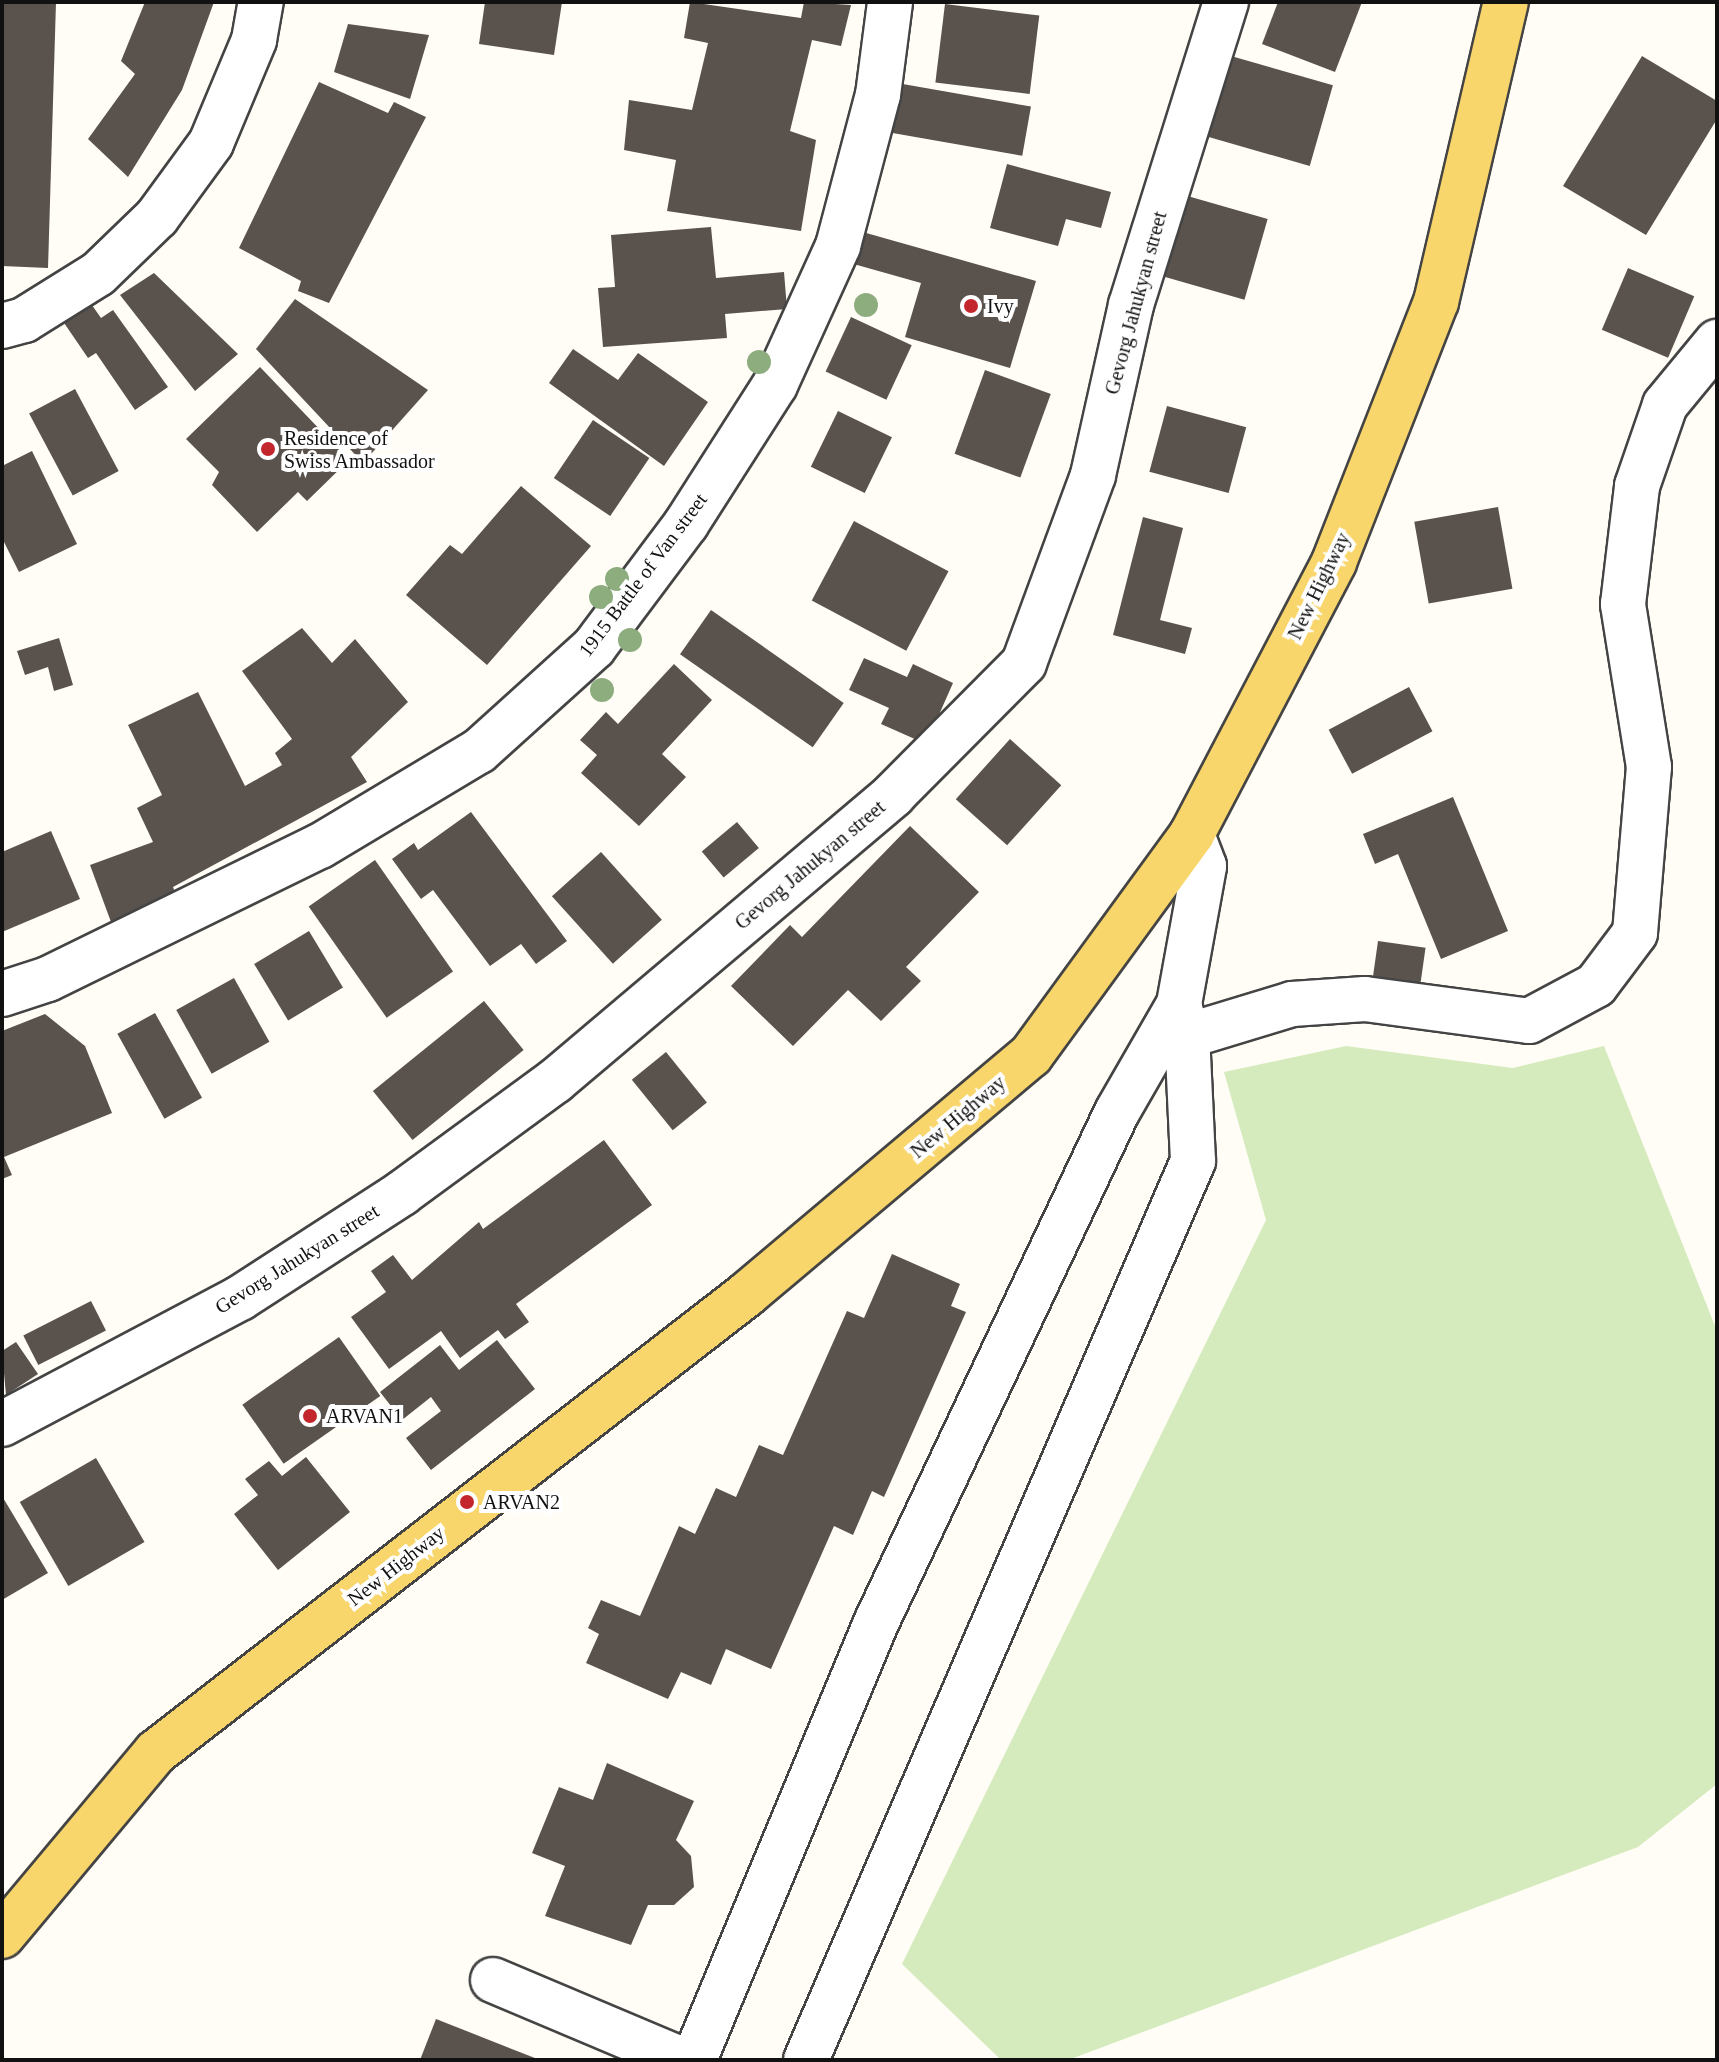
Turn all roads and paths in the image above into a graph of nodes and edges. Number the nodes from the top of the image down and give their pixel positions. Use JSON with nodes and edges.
{"nodes":[{"id":1,"x":261,"y":2,"type":"edge"},
{"id":2,"x":890,"y":2,"type":"edge"},
{"id":3,"x":1226,"y":2,"type":"edge"},
{"id":4,"x":1506,"y":2,"type":"edge"},
{"id":5,"x":2,"y":326,"type":"edge"},
{"id":6,"x":1717,"y":342,"type":"edge"},
{"id":7,"x":1192,"y":834,"type":"junction"},
{"id":8,"x":2,"y":994,"type":"edge"},
{"id":9,"x":1183,"y":1020,"type":"junction"},
{"id":10,"x":2,"y":1424,"type":"edge"},
{"id":11,"x":2,"y":1936,"type":"edge"},
{"id":12,"x":493,"y":1980,"type":"dead end"},
{"id":13,"x":682,"y":2060,"type":"edge"},
{"id":14,"x":694,"y":2060,"type":"edge"},
{"id":15,"x":806,"y":2060,"type":"edge"}],
"edges":[{"from":1,"to":5,"type":"street"},
{"from":2,"to":8,"type":"street","name":"1915 Battle of Van street"},
{"from":3,"to":10,"type":"street","name":"Gevorg Jahukyan street"},
{"from":4,"to":7,"type":"main road","name":"New Highway"},
{"from":6,"to":9,"type":"street"},
{"from":7,"to":9,"type":"street"},
{"from":7,"to":11,"type":"main road","name":"New Highway"},
{"from":9,"to":14,"type":"street"},
{"from":9,"to":15,"type":"street"},
{"from":12,"to":13,"type":"street"}]}
